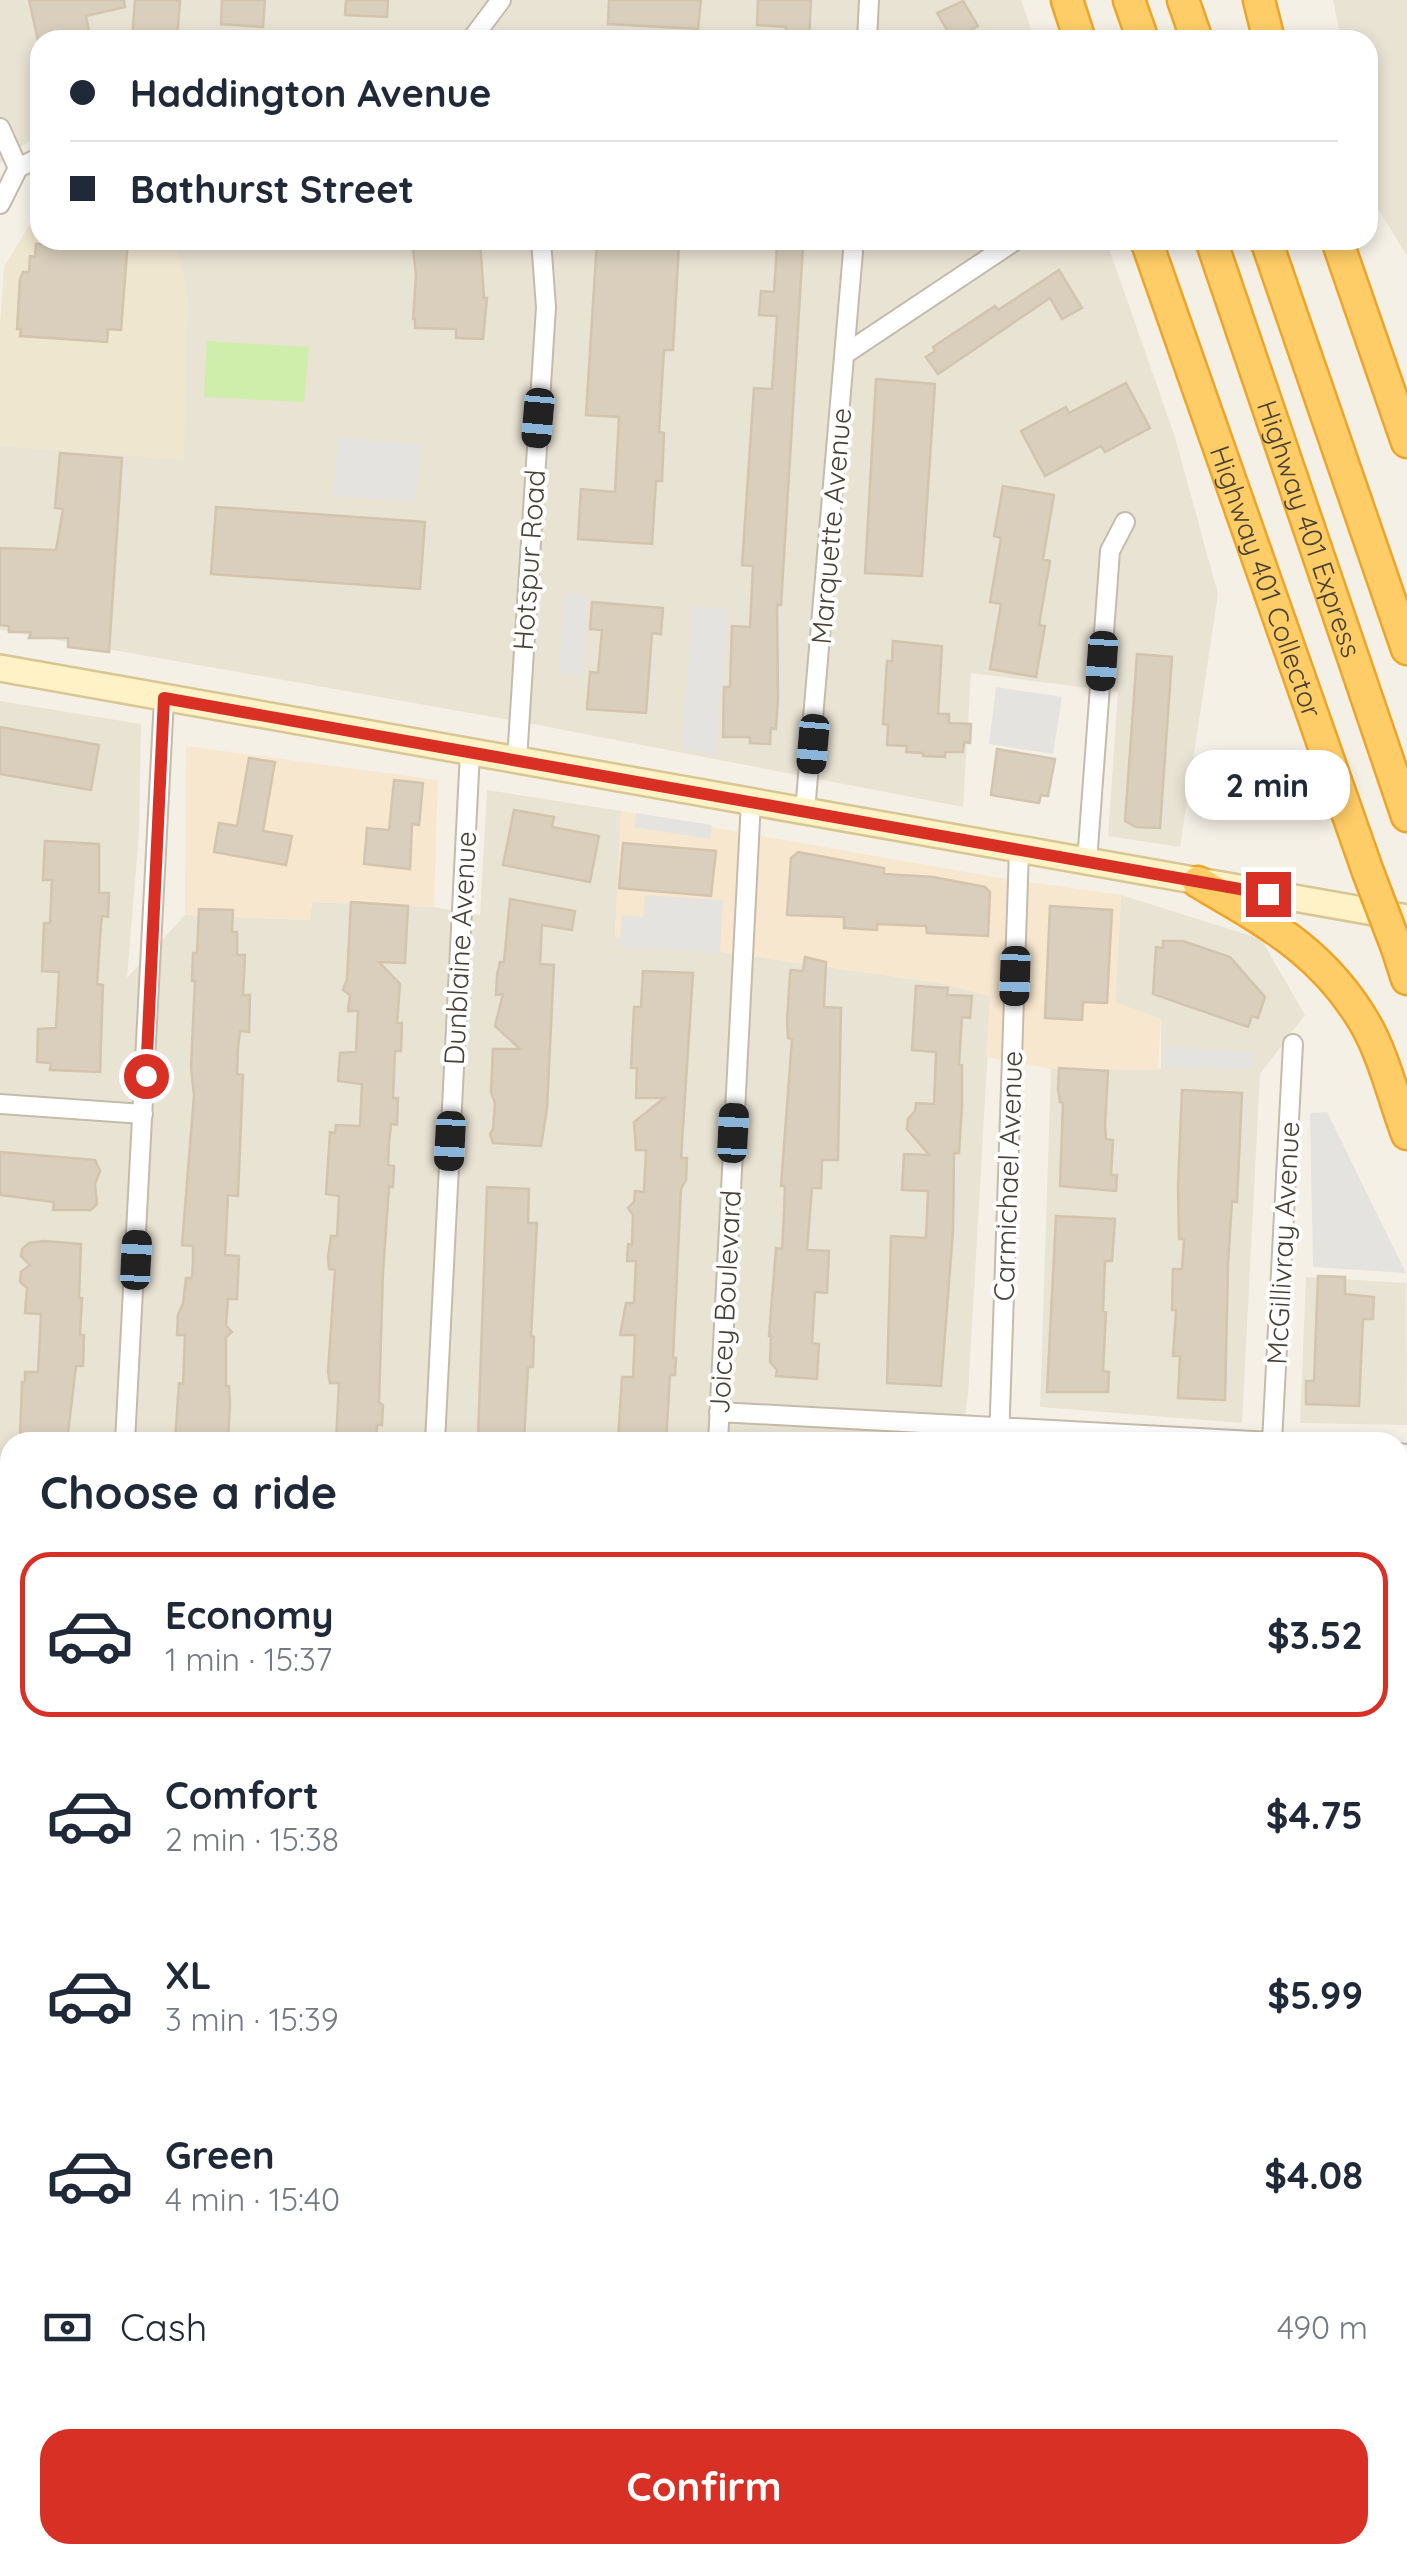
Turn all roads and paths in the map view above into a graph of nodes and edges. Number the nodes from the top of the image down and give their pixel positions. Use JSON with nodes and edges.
{"nodes":[{"id":1,"x":501,"y":0,"type":"edge"},
{"id":2,"x":869,"y":0,"type":"edge"},
{"id":3,"x":1067,"y":0,"type":"edge"},
{"id":4,"x":1129,"y":0,"type":"edge"},
{"id":5,"x":1183,"y":0,"type":"edge"},
{"id":6,"x":1259,"y":0,"type":"edge"},
{"id":7,"x":478,"y":30,"type":"edge"},
{"id":8,"x":867,"y":30,"type":"edge"},
{"id":9,"x":1077,"y":30,"type":"edge"},
{"id":10,"x":1139,"y":30,"type":"edge"},
{"id":11,"x":1194,"y":30,"type":"edge"},
{"id":12,"x":1266,"y":30,"type":"edge"},
{"id":13,"x":0,"y":128,"type":"edge"},
{"id":14,"x":30,"y":162,"type":"edge"},
{"id":15,"x":18,"y":168,"type":"junction"},
{"id":16,"x":0,"y":204,"type":"edge"},
{"id":17,"x":542,"y":250,"type":"edge"},
{"id":18,"x":853,"y":250,"type":"edge"},
{"id":19,"x":1001,"y":250,"type":"edge"},
{"id":20,"x":1150,"y":250,"type":"edge"},
{"id":21,"x":1214,"y":250,"type":"edge"},
{"id":22,"x":1269,"y":250,"type":"edge"},
{"id":23,"x":1340,"y":250,"type":"edge"},
{"id":24,"x":845,"y":354,"type":"junction"},
{"id":25,"x":1407,"y":442,"type":"edge"},
{"id":26,"x":1125,"y":522,"type":"dead end"},
{"id":27,"x":1407,"y":649,"type":"edge"},
{"id":28,"x":0,"y":668,"type":"edge"},
{"id":29,"x":164,"y":698,"type":"junction"},
{"id":30,"x":470,"y":752,"type":"junction"},
{"id":31,"x":518,"y":760,"type":"junction"},
{"id":32,"x":750,"y":801,"type":"junction"},
{"id":33,"x":805,"y":811,"type":"junction"},
{"id":34,"x":1407,"y":816,"type":"edge"},
{"id":35,"x":1020,"y":850,"type":"junction"},
{"id":36,"x":1087,"y":862,"type":"junction"},
{"id":37,"x":1198,"y":882,"type":"junction"},
{"id":38,"x":1407,"y":918,"type":"edge"},
{"id":39,"x":1404,"y":970,"type":"edge"},
{"id":40,"x":1294,"y":1044,"type":"dead end"},
{"id":41,"x":0,"y":1104,"type":"edge"},
{"id":42,"x":144,"y":1114,"type":"junction"},
{"id":43,"x":1407,"y":1134,"type":"edge"},
{"id":44,"x":720,"y":1412,"type":"junction"},
{"id":45,"x":126,"y":1432,"type":"edge"},
{"id":46,"x":436,"y":1432,"type":"edge"},
{"id":47,"x":719,"y":1432,"type":"edge"},
{"id":48,"x":975,"y":1432,"type":"edge"},
{"id":49,"x":1000,"y":1432,"type":"edge"},
{"id":50,"x":1273,"y":1432,"type":"edge"}],
"edges":[{"from":1,"to":7,"type":"street"},
{"from":2,"to":8,"type":"street"},
{"from":3,"to":9,"type":"highway"},
{"from":4,"to":10,"type":"highway"},
{"from":5,"to":11,"type":"highway"},
{"from":6,"to":12,"type":"highway"},
{"from":13,"to":15,"type":"street"},
{"from":14,"to":15,"type":"street"},
{"from":15,"to":16,"type":"street"},
{"from":17,"to":31,"type":"street","name":"Hotspur Road"},
{"from":18,"to":24,"type":"street","name":"Marquette Avenue"},
{"from":19,"to":24,"type":"street"},
{"from":20,"to":39,"type":"highway","name":"Highway 401 Collector","bridge":true},
{"from":21,"to":34,"type":"highway","name":"Highway 401 Express"},
{"from":22,"to":27,"type":"highway","name":"Highway 401 Express"},
{"from":23,"to":25,"type":"highway"},
{"from":24,"to":33,"type":"street","name":"Marquette Avenue"},
{"from":26,"to":36,"type":"street"},
{"from":28,"to":29,"type":"main road"},
{"from":29,"to":30,"type":"main road"},
{"from":29,"to":42,"type":"street"},
{"from":30,"to":31,"type":"main road"},
{"from":30,"to":46,"type":"street","name":"Dunblaine Avenue"},
{"from":31,"to":32,"type":"main road"},
{"from":32,"to":33,"type":"main road"},
{"from":32,"to":44,"type":"street","name":"Joicey Boulevard"},
{"from":33,"to":35,"type":"main road"},
{"from":35,"to":36,"type":"main road"},
{"from":35,"to":49,"type":"street","name":"Carmichael Avenue"},
{"from":36,"to":37,"type":"main road"},
{"from":37,"to":38,"type":"main road"},
{"from":37,"to":43,"type":"highway"},
{"from":40,"to":50,"type":"street","name":"McGillivray Avenue"},
{"from":41,"to":42,"type":"street"},
{"from":42,"to":45,"type":"street"},
{"from":44,"to":47,"type":"street","name":"Joicey Boulevard"},
{"from":44,"to":48,"type":"street"}]}
